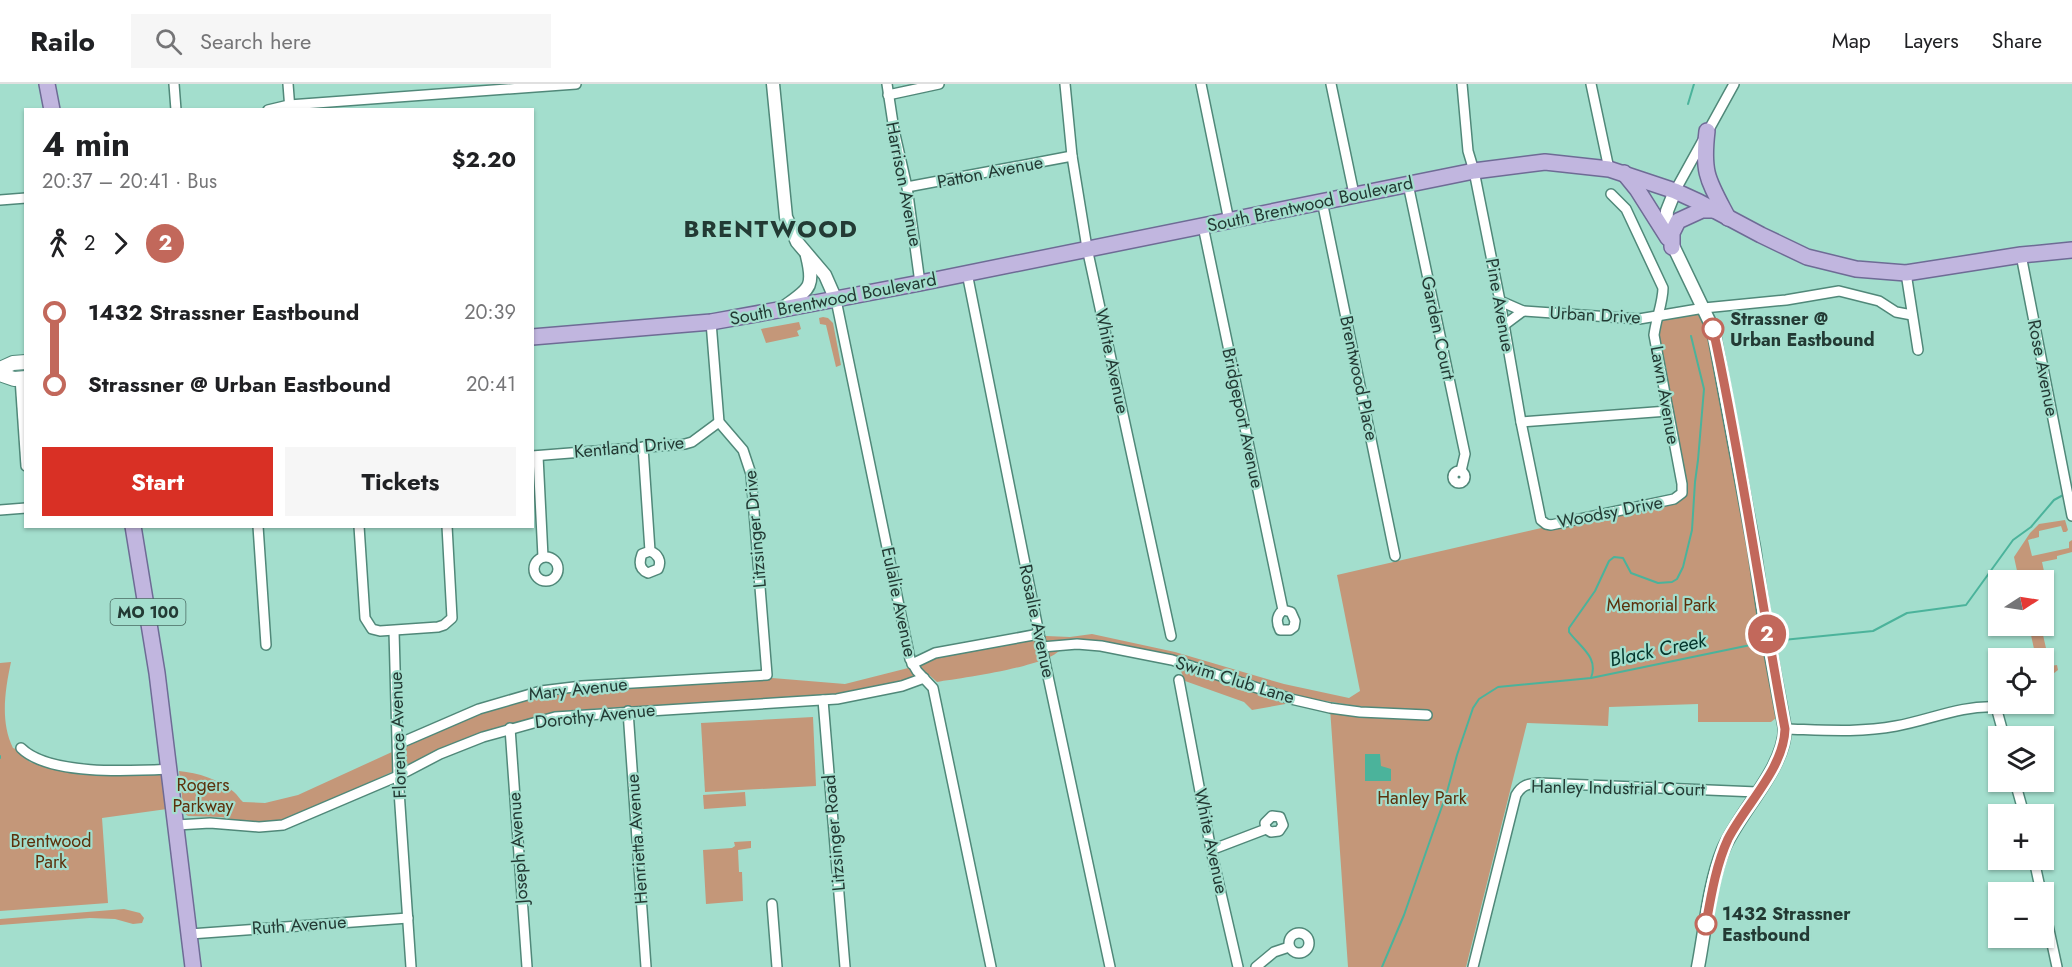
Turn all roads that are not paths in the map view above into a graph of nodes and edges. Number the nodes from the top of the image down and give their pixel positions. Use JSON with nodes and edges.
{"nodes":[{"id":1,"x":47,"y":84,"type":"edge"},
{"id":2,"x":174,"y":84,"type":"edge"},
{"id":3,"x":288,"y":84,"type":"edge"},
{"id":4,"x":576,"y":84,"type":"edge"},
{"id":5,"x":773,"y":84,"type":"edge"},
{"id":6,"x":887,"y":84,"type":"edge"},
{"id":7,"x":939,"y":84,"type":"edge"},
{"id":8,"x":1065,"y":84,"type":"edge"},
{"id":9,"x":1201,"y":84,"type":"edge"},
{"id":10,"x":1331,"y":84,"type":"edge"},
{"id":11,"x":1462,"y":84,"type":"edge"},
{"id":12,"x":1591,"y":84,"type":"edge"},
{"id":13,"x":1734,"y":84,"type":"edge"},
{"id":14,"x":888,"y":95,"type":"junction"},
{"id":15,"x":290,"y":107,"type":"edge"},
{"id":16,"x":52,"y":108,"type":"edge"},
{"id":17,"x":176,"y":108,"type":"edge"},
{"id":18,"x":1707,"y":131,"type":"junction"},
{"id":19,"x":1072,"y":156,"type":"junction"},
{"id":20,"x":1474,"y":171,"type":"junction"},
{"id":21,"x":1617,"y":171,"type":"junction"},
{"id":22,"x":1408,"y":184,"type":"junction"},
{"id":23,"x":907,"y":187,"type":"junction"},
{"id":24,"x":1675,"y":191,"type":"junction"},
{"id":25,"x":1354,"y":194,"type":"junction"},
{"id":26,"x":1611,"y":194,"type":"dead end"},
{"id":27,"x":24,"y":198,"type":"edge"},
{"id":28,"x":0,"y":200,"type":"edge"},
{"id":29,"x":1322,"y":201,"type":"junction"},
{"id":30,"x":1713,"y":210,"type":"junction"},
{"id":31,"x":1728,"y":218,"type":"junction"},
{"id":32,"x":1228,"y":220,"type":"junction"},
{"id":33,"x":1203,"y":226,"type":"junction"},
{"id":34,"x":1670,"y":242,"type":"junction"},
{"id":35,"x":1087,"y":248,"type":"junction"},
{"id":36,"x":2072,"y":250,"type":"edge"},
{"id":37,"x":807,"y":255,"type":"junction"},
{"id":38,"x":2021,"y":255,"type":"junction"},
{"id":39,"x":967,"y":273,"type":"junction"},
{"id":40,"x":1906,"y":273,"type":"junction"},
{"id":41,"x":920,"y":283,"type":"junction"},
{"id":42,"x":836,"y":300,"type":"junction"},
{"id":43,"x":1500,"y":301,"type":"junction"},
{"id":44,"x":1704,"y":308,"type":"junction"},
{"id":45,"x":782,"y":309,"type":"junction"},
{"id":46,"x":1523,"y":311,"type":"junction"},
{"id":47,"x":1912,"y":315,"type":"junction"},
{"id":48,"x":1656,"y":317,"type":"junction"},
{"id":49,"x":711,"y":322,"type":"junction"},
{"id":50,"x":1503,"y":326,"type":"junction"},
{"id":51,"x":534,"y":337,"type":"edge"},
{"id":52,"x":1918,"y":350,"type":"dead end"},
{"id":53,"x":24,"y":362,"type":"edge"},
{"id":54,"x":0,"y":369,"type":"edge"},
{"id":55,"x":0,"y":374,"type":"edge"},
{"id":56,"x":23,"y":378,"type":"edge"},
{"id":57,"x":24,"y":407,"type":"edge"},
{"id":58,"x":1668,"y":411,"type":"junction"},
{"id":59,"x":719,"y":422,"type":"junction"},
{"id":60,"x":1521,"y":422,"type":"junction"},
{"id":61,"x":643,"y":447,"type":"junction"},
{"id":62,"x":536,"y":456,"type":"edge"},
{"id":63,"x":1461,"y":471,"type":"dead end"},
{"id":64,"x":1674,"y":499,"type":"joint"},
{"id":65,"x":24,"y":508,"type":"edge"},
{"id":66,"x":0,"y":510,"type":"edge"},
{"id":67,"x":2072,"y":516,"type":"edge"},
{"id":68,"x":1546,"y":524,"type":"joint"},
{"id":69,"x":133,"y":528,"type":"edge"},
{"id":70,"x":258,"y":528,"type":"edge"},
{"id":71,"x":359,"y":528,"type":"edge"},
{"id":72,"x":447,"y":528,"type":"edge"},
{"id":73,"x":650,"y":551,"type":"dead end"},
{"id":74,"x":1395,"y":556,"type":"dead end"},
{"id":75,"x":543,"y":557,"type":"dead end"},
{"id":76,"x":1283,"y":610,"type":"dead end"},
{"id":77,"x":394,"y":631,"type":"junction"},
{"id":78,"x":1039,"y":634,"type":"junction"},
{"id":79,"x":1171,"y":636,"type":"dead end"},
{"id":80,"x":266,"y":645,"type":"dead end"},
{"id":81,"x":1042,"y":647,"type":"junction"},
{"id":82,"x":912,"y":664,"type":"junction"},
{"id":83,"x":767,"y":675,"type":"joint"},
{"id":84,"x":924,"y":678,"type":"junction"},
{"id":85,"x":1179,"y":680,"type":"dead end"},
{"id":86,"x":823,"y":700,"type":"junction"},
{"id":87,"x":628,"y":711,"type":"junction"},
{"id":88,"x":1427,"y":715,"type":"dead end"},
{"id":89,"x":2001,"y":726,"type":"edge"},
{"id":90,"x":510,"y":728,"type":"junction"},
{"id":91,"x":1785,"y":729,"type":"junction"},
{"id":92,"x":398,"y":744,"type":"junction"},
{"id":93,"x":21,"y":748,"type":"dead end"},
{"id":94,"x":170,"y":769,"type":"junction"},
{"id":95,"x":398,"y":776,"type":"junction"},
{"id":96,"x":1757,"y":792,"type":"junction"},
{"id":97,"x":177,"y":825,"type":"junction"},
{"id":98,"x":1266,"y":829,"type":"dead end"},
{"id":99,"x":1211,"y":850,"type":"junction"},
{"id":100,"x":772,"y":904,"type":"dead end"},
{"id":101,"x":408,"y":918,"type":"junction"},
{"id":102,"x":190,"y":934,"type":"junction"},
{"id":103,"x":1289,"y":946,"type":"dead end"},
{"id":104,"x":2053,"y":948,"type":"edge"},
{"id":105,"x":193,"y":967,"type":"edge"},
{"id":106,"x":411,"y":967,"type":"edge"},
{"id":107,"x":527,"y":967,"type":"edge"},
{"id":108,"x":646,"y":967,"type":"edge"},
{"id":109,"x":777,"y":967,"type":"edge"},
{"id":110,"x":845,"y":967,"type":"edge"},
{"id":111,"x":991,"y":967,"type":"edge"},
{"id":112,"x":1110,"y":967,"type":"edge"},
{"id":113,"x":1238,"y":967,"type":"edge"},
{"id":114,"x":1257,"y":967,"type":"edge"},
{"id":115,"x":1473,"y":967,"type":"edge"},
{"id":116,"x":1698,"y":967,"type":"edge"},
{"id":117,"x":2057,"y":967,"type":"edge"}],
"edges":[{"from":1,"to":16,"type":"main road"},
{"from":2,"to":17,"type":"street"},
{"from":3,"to":15,"type":"street"},
{"from":4,"to":15,"type":"street"},
{"from":5,"to":37,"type":"street"},
{"from":6,"to":14,"type":"street","name":"Harrison Avenue"},
{"from":7,"to":14,"type":"street"},
{"from":8,"to":19,"type":"street","name":"White Avenue"},
{"from":9,"to":32,"type":"street"},
{"from":10,"to":25,"type":"street"},
{"from":11,"to":20,"type":"street","name":"Pine Avenue"},
{"from":12,"to":21,"type":"street"},
{"from":13,"to":18,"type":"street"},
{"from":14,"to":23,"type":"street","name":"Harrison Avenue"},
{"from":18,"to":24,"type":"street"},
{"from":18,"to":31,"type":"main road"},
{"from":19,"to":23,"type":"street","name":"Patton Avenue"},
{"from":19,"to":35,"type":"street","name":"White Avenue"},
{"from":20,"to":21,"type":"main road","name":"South Brentwood Boulevard"},
{"from":20,"to":22,"type":"main road","name":"South Brentwood Boulevard"},
{"from":20,"to":43,"type":"street","name":"Pine Avenue"},
{"from":21,"to":24,"type":"main road","name":"South Brentwood Boulevard"},
{"from":21,"to":34,"type":"main road"},
{"from":22,"to":25,"type":"main road","name":"South Brentwood Boulevard"},
{"from":22,"to":63,"type":"street","name":"Garden Court"},
{"from":23,"to":41,"type":"street","name":"Harrison Avenue"},
{"from":24,"to":30,"type":"main road","name":"South Brentwood Boulevard"},
{"from":24,"to":34,"type":"street"},
{"from":25,"to":29,"type":"main road","name":"South Brentwood Boulevard"},
{"from":26,"to":48,"type":"street","name":"Lawn Avenue"},
{"from":27,"to":28,"type":"street"},
{"from":29,"to":32,"type":"main road","name":"South Brentwood Boulevard"},
{"from":29,"to":74,"type":"street","name":"Brentwood Place"},
{"from":30,"to":31,"type":"main road","name":"South Brentwood Boulevard"},
{"from":30,"to":34,"type":"main road"},
{"from":31,"to":40,"type":"main road","name":"South Brentwood Boulevard"},
{"from":32,"to":33,"type":"main road","name":"South Brentwood Boulevard"},
{"from":33,"to":35,"type":"main road","name":"South Brentwood Boulevard"},
{"from":33,"to":76,"type":"street","name":"Bridgeport Avenue"},
{"from":34,"to":44,"type":"street"},
{"from":35,"to":39,"type":"main road","name":"South Brentwood Boulevard"},
{"from":35,"to":79,"type":"street","name":"White Avenue"},
{"from":36,"to":38,"type":"main road","name":"South Brentwood Boulevard"},
{"from":37,"to":42,"type":"street"},
{"from":37,"to":45,"type":"street"},
{"from":38,"to":40,"type":"main road","name":"South Brentwood Boulevard"},
{"from":38,"to":67,"type":"street","name":"Rose Avenue"},
{"from":39,"to":41,"type":"main road","name":"South Brentwood Boulevard"},
{"from":39,"to":78,"type":"street","name":"Rosalie Avenue"},
{"from":40,"to":47,"type":"street"},
{"from":41,"to":42,"type":"main road","name":"South Brentwood Boulevard"},
{"from":42,"to":45,"type":"main road","name":"South Brentwood Boulevard"},
{"from":42,"to":82,"type":"street","name":"Eulalie Avenue"},
{"from":43,"to":46,"type":"street","name":"Urban Drive"},
{"from":43,"to":50,"type":"street","name":"Pine Avenue"},
{"from":44,"to":47,"type":"street","name":"Urban Drive"},
{"from":44,"to":48,"type":"street","name":"Urban Drive"},
{"from":44,"to":91,"type":"street"},
{"from":45,"to":49,"type":"main road","name":"South Brentwood Boulevard"},
{"from":46,"to":48,"type":"street","name":"Urban Drive"},
{"from":46,"to":50,"type":"street","name":"Urban Drive"},
{"from":47,"to":52,"type":"street"},
{"from":48,"to":58,"type":"street","name":"Lawn Avenue"},
{"from":49,"to":51,"type":"main road","name":"South Brentwood Boulevard"},
{"from":49,"to":59,"type":"street"},
{"from":50,"to":60,"type":"street","name":"Pine Avenue"},
{"from":53,"to":54,"type":"main road"},
{"from":55,"to":56,"type":"main road"},
{"from":56,"to":57,"type":"street"},
{"from":58,"to":60,"type":"street"},
{"from":58,"to":64,"type":"street","name":"Lawn Avenue"},
{"from":59,"to":61,"type":"street","name":"Kentland Drive"},
{"from":59,"to":83,"type":"street","name":"Litzsinger Drive"},
{"from":60,"to":68,"type":"street","name":"Pine Avenue"},
{"from":61,"to":62,"type":"street","name":"Kentland Drive"},
{"from":61,"to":73,"type":"street"},
{"from":62,"to":75,"type":"street"},
{"from":64,"to":68,"type":"street","name":"Woodsy Drive"},
{"from":65,"to":66,"type":"street"},
{"from":69,"to":94,"type":"main road","number":"MO 100"},
{"from":70,"to":80,"type":"street"},
{"from":71,"to":77,"type":"street"},
{"from":72,"to":77,"type":"street"},
{"from":77,"to":92,"type":"street","name":"Florence Avenue"},
{"from":78,"to":81,"type":"street","name":"Rosalie Avenue"},
{"from":78,"to":82,"type":"street"},
{"from":81,"to":88,"type":"street","name":"Swim Club Lane"},
{"from":81,"to":112,"type":"street","name":"Rosalie Avenue"},
{"from":82,"to":84,"type":"street","name":"Eulalie Avenue"},
{"from":83,"to":92,"type":"street","name":"Mary Avenue"},
{"from":84,"to":86,"type":"street","name":"Dorothy Avenue"},
{"from":84,"to":111,"type":"street","name":"Eulalie Avenue"},
{"from":85,"to":99,"type":"street","name":"White Avenue"},
{"from":86,"to":87,"type":"street","name":"Dorothy Avenue"},
{"from":86,"to":110,"type":"street","name":"Litzsinger Road"},
{"from":87,"to":90,"type":"street","name":"Dorothy Avenue"},
{"from":87,"to":108,"type":"street","name":"Henrietta Avenue"},
{"from":89,"to":91,"type":"street"},
{"from":90,"to":95,"type":"street","name":"Dorothy Avenue"},
{"from":90,"to":107,"type":"street","name":"Joseph Avenue"},
{"from":91,"to":96,"type":"street"},
{"from":92,"to":95,"type":"street","name":"Florence Avenue"},
{"from":93,"to":94,"type":"street"},
{"from":94,"to":97,"type":"main road","number":"MO 100"},
{"from":95,"to":97,"type":"street","name":"Dorothy Avenue"},
{"from":95,"to":101,"type":"street","name":"Florence Avenue"},
{"from":96,"to":115,"type":"street","name":"Hanley Industrial Court"},
{"from":96,"to":116,"type":"street"},
{"from":97,"to":102,"type":"main road","number":"MO 100"},
{"from":98,"to":99,"type":"street"},
{"from":99,"to":113,"type":"street","name":"White Avenue"},
{"from":100,"to":109,"type":"street"},
{"from":101,"to":102,"type":"street","name":"Ruth Avenue"},
{"from":101,"to":106,"type":"street","name":"Florence Avenue"},
{"from":102,"to":105,"type":"main road","number":"MO 100"},
{"from":103,"to":114,"type":"street"},
{"from":104,"to":117,"type":"street"}]}
